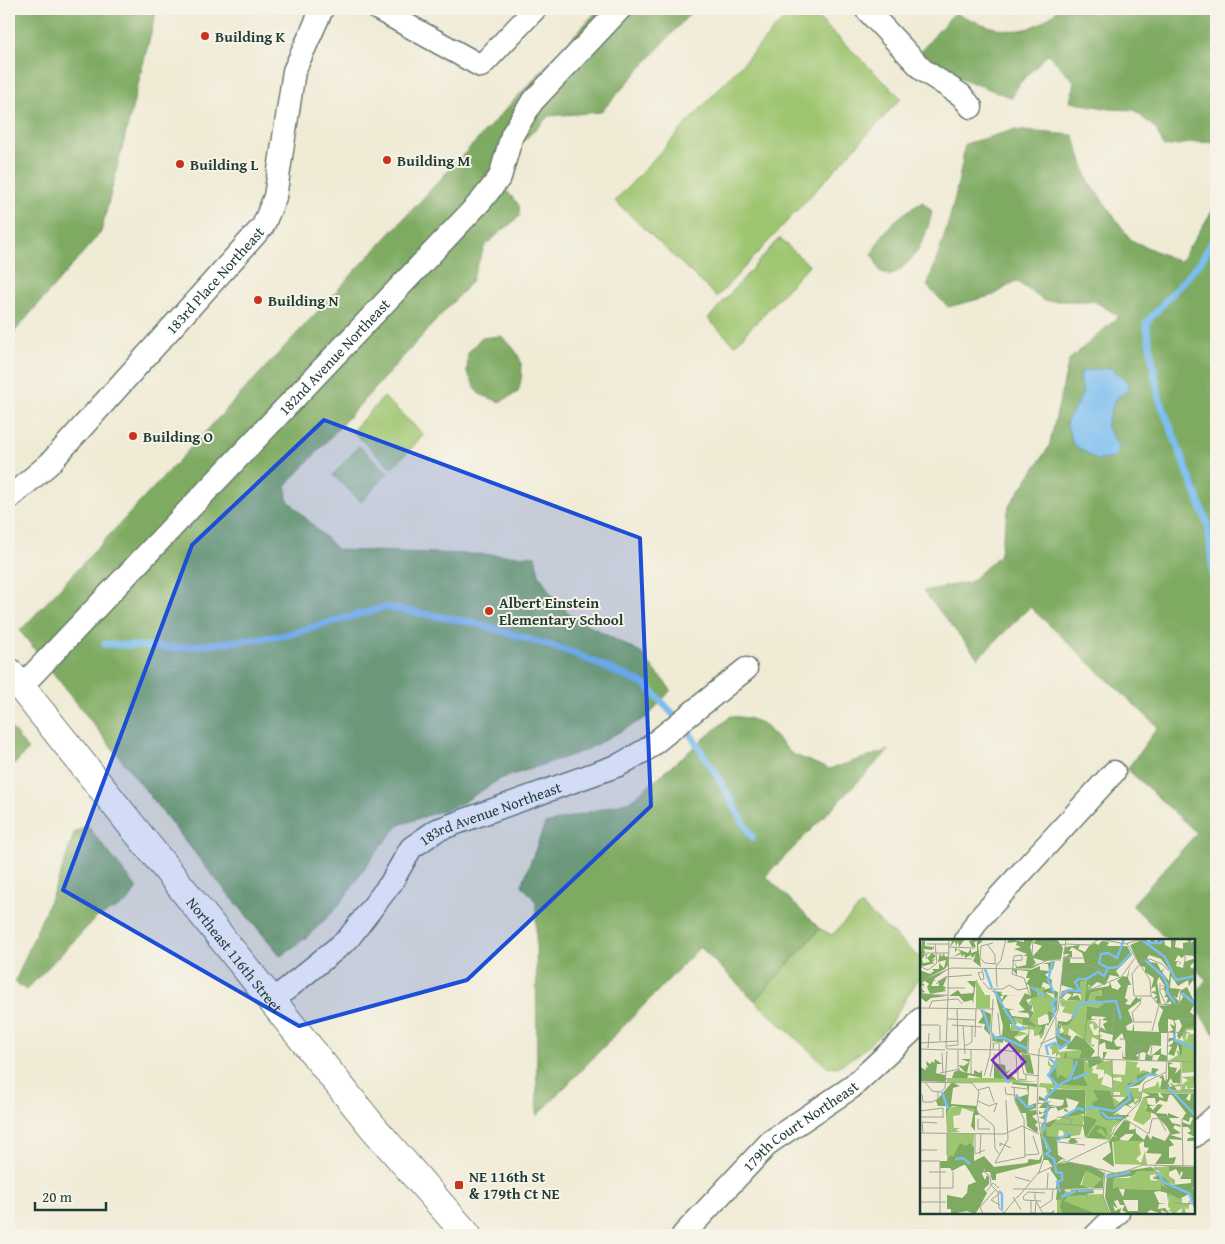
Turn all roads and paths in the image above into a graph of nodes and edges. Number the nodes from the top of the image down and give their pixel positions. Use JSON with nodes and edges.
{"nodes":[{"id":1,"x":322,"y":9,"type":"edge"},
{"id":2,"x":378,"y":9,"type":"edge"},
{"id":3,"x":535,"y":9,"type":"edge"},
{"id":4,"x":620,"y":9,"type":"edge"},
{"id":5,"x":866,"y":9,"type":"edge"},
{"id":6,"x":971,"y":107,"type":"dead end"},
{"id":7,"x":9,"y":498,"type":"edge"},
{"id":8,"x":746,"y":669,"type":"dead end"},
{"id":9,"x":15,"y":679,"type":"edge"},
{"id":10,"x":1114,"y":772,"type":"dead end"},
{"id":11,"x":967,"y":939,"type":"edge"},
{"id":12,"x":272,"y":1001,"type":"junction"},
{"id":13,"x":920,"y":1020,"type":"edge"},
{"id":14,"x":1216,"y":1116,"type":"edge"},
{"id":15,"x":1195,"y":1135,"type":"edge"},
{"id":16,"x":1117,"y":1214,"type":"edge"},
{"id":17,"x":467,"y":1235,"type":"edge"},
{"id":18,"x":683,"y":1235,"type":"edge"},
{"id":19,"x":1096,"y":1235,"type":"edge"}],
"edges":[{"from":1,"to":7,"type":"street","name":"183rd Place Northeast"},
{"from":2,"to":3,"type":"street"},
{"from":4,"to":9,"type":"street","name":"182nd Avenue Northeast"},
{"from":5,"to":6,"type":"street"},
{"from":8,"to":12,"type":"street","name":"183rd Avenue Northeast"},
{"from":9,"to":12,"type":"street","name":"Northeast 116th Street"},
{"from":10,"to":11,"type":"street"},
{"from":12,"to":17,"type":"street","name":"Northeast 116th Street"},
{"from":13,"to":18,"type":"street","name":"179th Court Northeast"},
{"from":14,"to":15,"type":"street"},
{"from":16,"to":19,"type":"street"}]}
